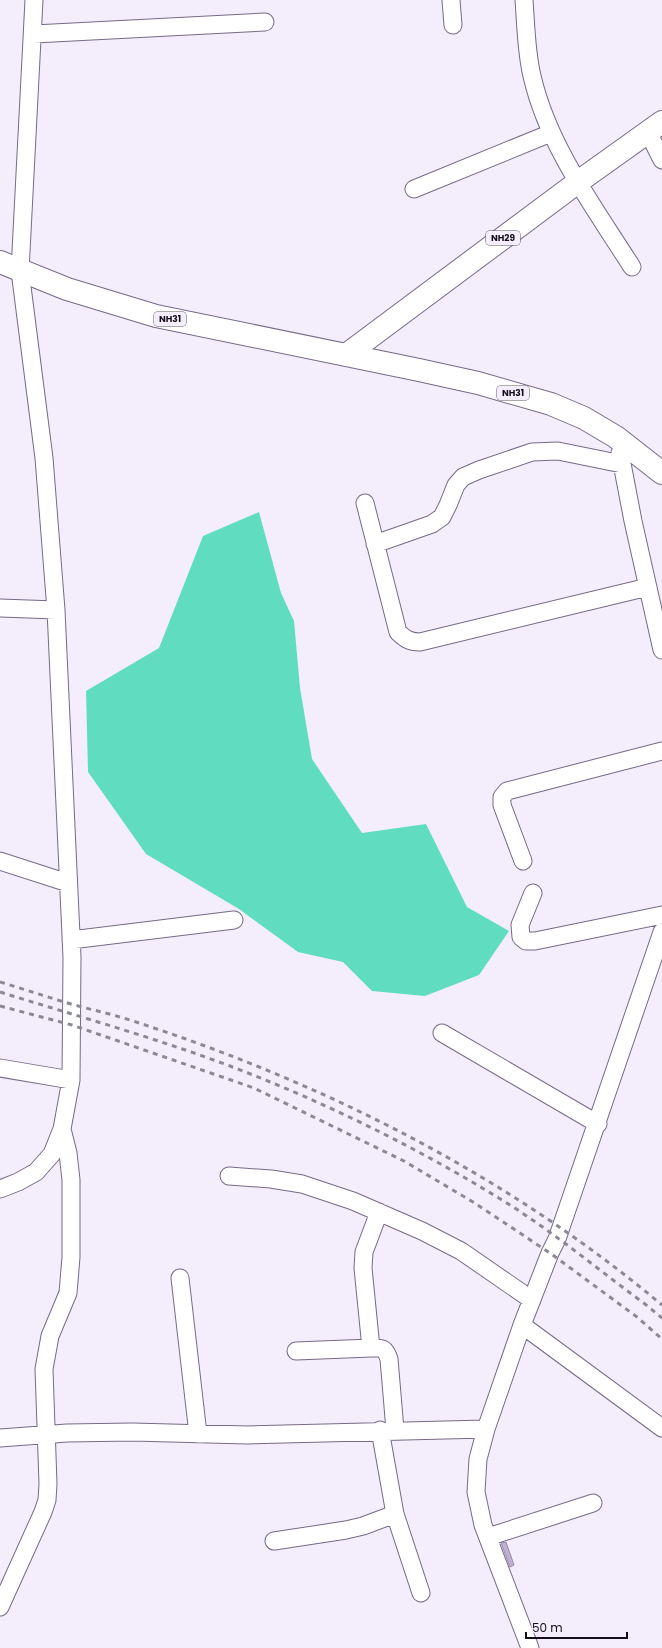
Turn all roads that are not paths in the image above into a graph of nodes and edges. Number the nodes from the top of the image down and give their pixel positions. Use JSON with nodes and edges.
{"nodes":[{"id":1,"x":34,"y":0,"type":"edge"},
{"id":2,"x":451,"y":0,"type":"edge"},
{"id":3,"x":524,"y":0,"type":"edge"},
{"id":4,"x":265,"y":22,"type":"dead end"},
{"id":5,"x":453,"y":25,"type":"dead end"},
{"id":6,"x":34,"y":34,"type":"junction"},
{"id":7,"x":655,"y":127,"type":"edge"},
{"id":8,"x":552,"y":133,"type":"junction"},
{"id":9,"x":662,"y":160,"type":"edge"},
{"id":10,"x":578,"y":182,"type":"junction"},
{"id":11,"x":414,"y":189,"type":"dead end"},
{"id":12,"x":0,"y":262,"type":"edge"},
{"id":13,"x":632,"y":267,"type":"dead end"},
{"id":14,"x":20,"y":271,"type":"junction"},
{"id":15,"x":346,"y":355,"type":"junction"},
{"id":16,"x":616,"y":437,"type":"junction"},
{"id":17,"x":622,"y":464,"type":"junction"},
{"id":18,"x":662,"y":473,"type":"edge"},
{"id":19,"x":365,"y":503,"type":"dead end"},
{"id":20,"x":375,"y":544,"type":"junction"},
{"id":21,"x":648,"y":587,"type":"junction"},
{"id":22,"x":0,"y":608,"type":"edge"},
{"id":23,"x":56,"y":610,"type":"junction"},
{"id":24,"x":662,"y":650,"type":"edge"},
{"id":25,"x":662,"y":751,"type":"edge"},
{"id":26,"x":0,"y":861,"type":"edge"},
{"id":27,"x":523,"y":861,"type":"dead end"},
{"id":28,"x":68,"y":883,"type":"junction"},
{"id":29,"x":533,"y":893,"type":"dead end"},
{"id":30,"x":662,"y":915,"type":"edge"},
{"id":31,"x":234,"y":920,"type":"dead end"},
{"id":32,"x":662,"y":932,"type":"edge"},
{"id":33,"x":71,"y":940,"type":"junction"},
{"id":34,"x":442,"y":1033,"type":"dead end"},
{"id":35,"x":0,"y":1068,"type":"edge"},
{"id":36,"x":71,"y":1080,"type":"junction"},
{"id":37,"x":598,"y":1124,"type":"junction"},
{"id":38,"x":62,"y":1129,"type":"junction"},
{"id":39,"x":229,"y":1176,"type":"dead end"},
{"id":40,"x":0,"y":1189,"type":"edge"},
{"id":41,"x":379,"y":1212,"type":"junction"},
{"id":42,"x":180,"y":1278,"type":"dead end"},
{"id":43,"x":532,"y":1300,"type":"junction"},
{"id":44,"x":522,"y":1325,"type":"junction"},
{"id":45,"x":370,"y":1348,"type":"junction"},
{"id":46,"x":296,"y":1351,"type":"dead end"},
{"id":47,"x":662,"y":1428,"type":"edge"},
{"id":48,"x":486,"y":1429,"type":"junction"},
{"id":49,"x":387,"y":1430,"type":"junction"},
{"id":50,"x":198,"y":1434,"type":"junction"},
{"id":51,"x":46,"y":1435,"type":"junction"},
{"id":52,"x":0,"y":1438,"type":"edge"},
{"id":53,"x":593,"y":1503,"type":"dead end"},
{"id":54,"x":395,"y":1514,"type":"junction"},
{"id":55,"x":488,"y":1537,"type":"junction"},
{"id":56,"x":274,"y":1541,"type":"dead end"},
{"id":57,"x":421,"y":1593,"type":"dead end"},
{"id":58,"x":0,"y":1607,"type":"edge"},
{"id":59,"x":530,"y":1648,"type":"edge"}],
"edges":[{"from":1,"to":6,"type":"street"},
{"from":2,"to":5,"type":"street"},
{"from":3,"to":8,"type":"street"},
{"from":4,"to":6,"type":"street"},
{"from":6,"to":14,"type":"street"},
{"from":7,"to":9,"type":"street"},
{"from":7,"to":10,"type":"highway","number":"NH29"},
{"from":8,"to":10,"type":"street"},
{"from":8,"to":11,"type":"street"},
{"from":10,"to":13,"type":"street"},
{"from":10,"to":15,"type":"highway","number":"NH29"},
{"from":12,"to":14,"type":"highway","number":"NH31"},
{"from":14,"to":15,"type":"highway","number":"NH31"},
{"from":14,"to":23,"type":"street"},
{"from":15,"to":16,"type":"highway","number":"NH31"},
{"from":16,"to":17,"type":"street"},
{"from":16,"to":18,"type":"highway","number":"NH31"},
{"from":17,"to":20,"type":"street"},
{"from":17,"to":21,"type":"street"},
{"from":19,"to":20,"type":"street"},
{"from":20,"to":21,"type":"street"},
{"from":21,"to":24,"type":"street"},
{"from":22,"to":23,"type":"street"},
{"from":23,"to":28,"type":"street"},
{"from":25,"to":27,"type":"street"},
{"from":26,"to":28,"type":"street"},
{"from":28,"to":33,"type":"street"},
{"from":29,"to":30,"type":"street"},
{"from":31,"to":33,"type":"street"},
{"from":32,"to":37,"type":"street"},
{"from":33,"to":36,"type":"street"},
{"from":34,"to":37,"type":"street"},
{"from":35,"to":36,"type":"street"},
{"from":36,"to":38,"type":"street"},
{"from":37,"to":43,"type":"street"},
{"from":38,"to":40,"type":"street"},
{"from":38,"to":51,"type":"street"},
{"from":39,"to":41,"type":"street"},
{"from":41,"to":43,"type":"street"},
{"from":41,"to":45,"type":"street"},
{"from":42,"to":50,"type":"street"},
{"from":43,"to":44,"type":"street"},
{"from":44,"to":47,"type":"street"},
{"from":44,"to":48,"type":"street"},
{"from":45,"to":46,"type":"street"},
{"from":45,"to":49,"type":"street"},
{"from":48,"to":49,"type":"street"},
{"from":48,"to":55,"type":"street"},
{"from":49,"to":50,"type":"street"},
{"from":49,"to":54,"type":"street"},
{"from":50,"to":51,"type":"street"},
{"from":51,"to":52,"type":"street"},
{"from":51,"to":58,"type":"street"},
{"from":53,"to":55,"type":"street"},
{"from":54,"to":56,"type":"street"},
{"from":54,"to":57,"type":"street"},
{"from":55,"to":59,"type":"street"}]}
